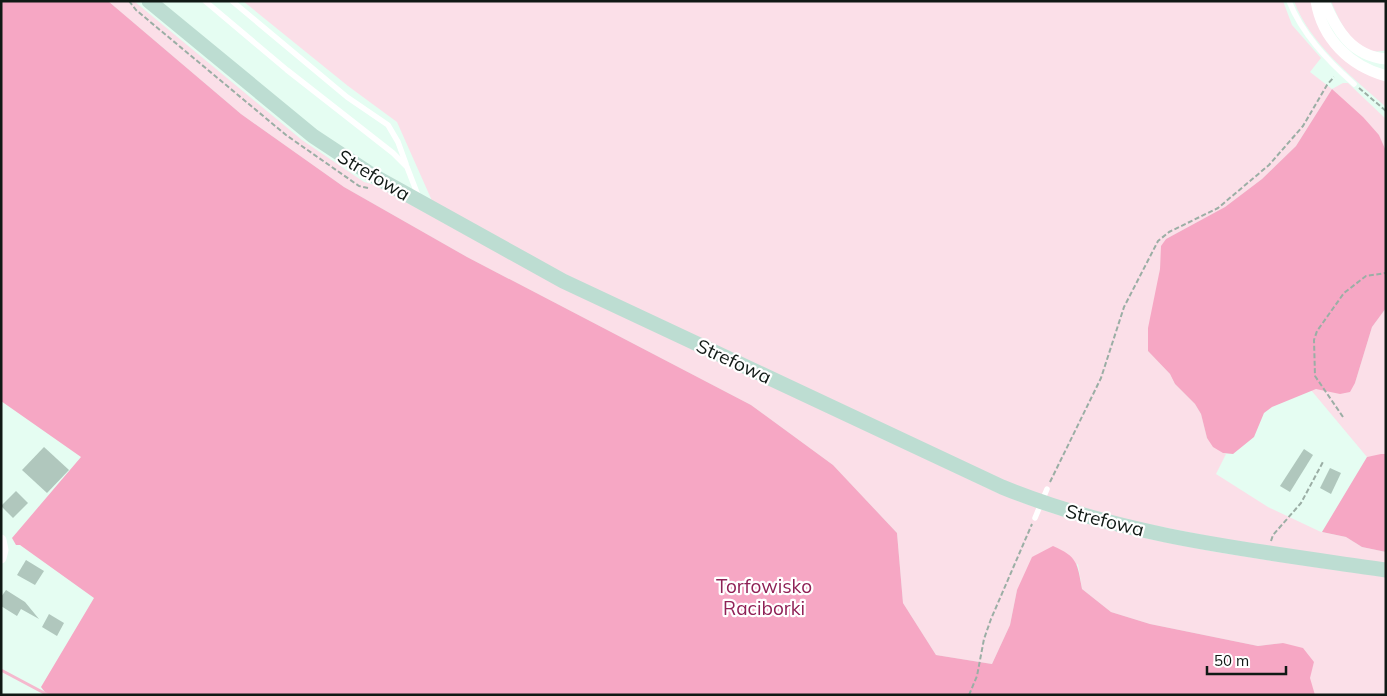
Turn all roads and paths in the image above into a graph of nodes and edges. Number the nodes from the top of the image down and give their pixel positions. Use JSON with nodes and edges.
{"nodes":[{"id":1,"x":149,"y":1,"type":"edge"},
{"id":2,"x":205,"y":1,"type":"edge"},
{"id":3,"x":232,"y":1,"type":"edge"},
{"id":4,"x":1289,"y":1,"type":"edge"},
{"id":5,"x":1316,"y":1,"type":"edge"},
{"id":6,"x":1324,"y":1,"type":"edge"},
{"id":7,"x":1386,"y":59,"type":"edge"},
{"id":8,"x":1339,"y":71,"type":"junction"},
{"id":9,"x":1386,"y":76,"type":"edge"},
{"id":10,"x":1354,"y":84,"type":"joint"},
{"id":11,"x":1386,"y":111,"type":"edge"},
{"id":12,"x":407,"y":167,"type":"junction"},
{"id":13,"x":421,"y":202,"type":"junction"},
{"id":14,"x":1386,"y":273,"type":"edge"},
{"id":15,"x":1343,"y":417,"type":"dead end"},
{"id":16,"x":1324,"y":460,"type":"dead end"},
{"id":17,"x":1044,"y":496,"type":"junction"},
{"id":18,"x":1035,"y":518,"type":"joint"},
{"id":19,"x":1,"y":540,"type":"edge"},
{"id":20,"x":1267,"y":552,"type":"junction"},
{"id":21,"x":1,"y":558,"type":"edge"},
{"id":22,"x":1386,"y":570,"type":"edge"},
{"id":23,"x":969,"y":695,"type":"edge"}],
"edges":[{"from":1,"to":13,"type":"street","name":"Strefowa"},
{"from":2,"to":12,"type":"lane"},
{"from":3,"to":12,"type":"lane"},
{"from":4,"to":8,"type":"lane"},
{"from":5,"to":9,"type":"street"},
{"from":6,"to":7,"type":"street"},
{"from":8,"to":10,"type":"lane"},
{"from":8,"to":17,"type":"path"},
{"from":10,"to":11,"type":"path"},
{"from":12,"to":13,"type":"lane"},
{"from":13,"to":17,"type":"street","name":"Strefowa"},
{"from":14,"to":15,"type":"path"},
{"from":16,"to":20,"type":"path"},
{"from":17,"to":18,"type":"lane"},
{"from":17,"to":20,"type":"street","name":"Strefowa"},
{"from":18,"to":23,"type":"path"},
{"from":19,"to":21,"type":"street"},
{"from":20,"to":22,"type":"street","name":"Strefowa"}]}
